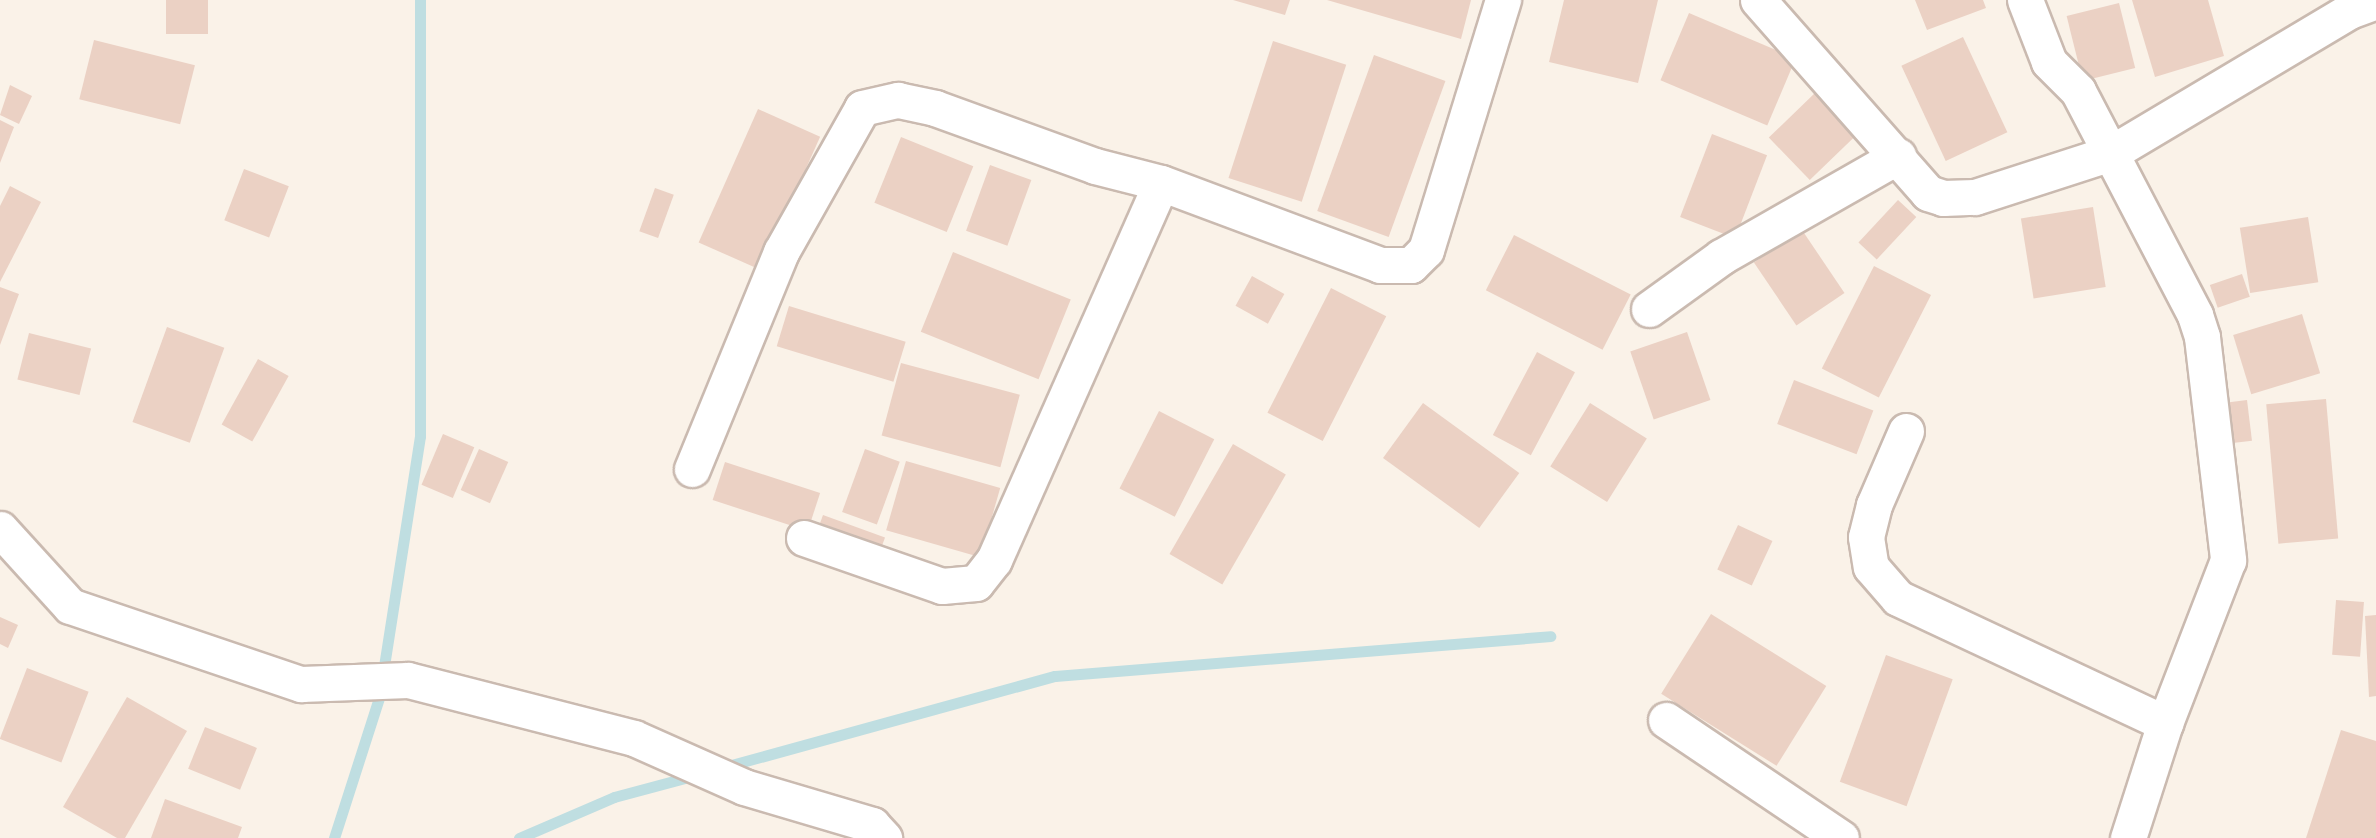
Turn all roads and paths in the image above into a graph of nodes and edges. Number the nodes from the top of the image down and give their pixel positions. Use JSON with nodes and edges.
{"nodes":[{"id":1,"x":1503,"y":0,"type":"edge"},
{"id":2,"x":1758,"y":0,"type":"edge"},
{"id":3,"x":2025,"y":0,"type":"edge"},
{"id":4,"x":2376,"y":1,"type":"edge"},
{"id":5,"x":2111,"y":154,"type":"junction"},
{"id":6,"x":1898,"y":156,"type":"junction"},
{"id":7,"x":1161,"y":183,"type":"junction"},
{"id":8,"x":1649,"y":310,"type":"dead end"},
{"id":9,"x":1906,"y":431,"type":"dead end"},
{"id":10,"x":692,"y":469,"type":"dead end"},
{"id":11,"x":0,"y":529,"type":"edge"},
{"id":12,"x":804,"y":538,"type":"dead end"},
{"id":13,"x":1666,"y":720,"type":"dead end"},
{"id":14,"x":2166,"y":723,"type":"junction"},
{"id":15,"x":884,"y":838,"type":"edge"},
{"id":16,"x":1841,"y":838,"type":"edge"},
{"id":17,"x":2128,"y":838,"type":"edge"}],
"edges":[{"from":1,"to":7,"type":"street"},
{"from":2,"to":6,"type":"street"},
{"from":3,"to":5,"type":"street"},
{"from":4,"to":5,"type":"street"},
{"from":5,"to":6,"type":"street"},
{"from":5,"to":14,"type":"street"},
{"from":6,"to":8,"type":"street"},
{"from":7,"to":10,"type":"street"},
{"from":7,"to":12,"type":"street"},
{"from":9,"to":14,"type":"street"},
{"from":11,"to":15,"type":"street"},
{"from":13,"to":16,"type":"street"},
{"from":14,"to":17,"type":"street"}]}
